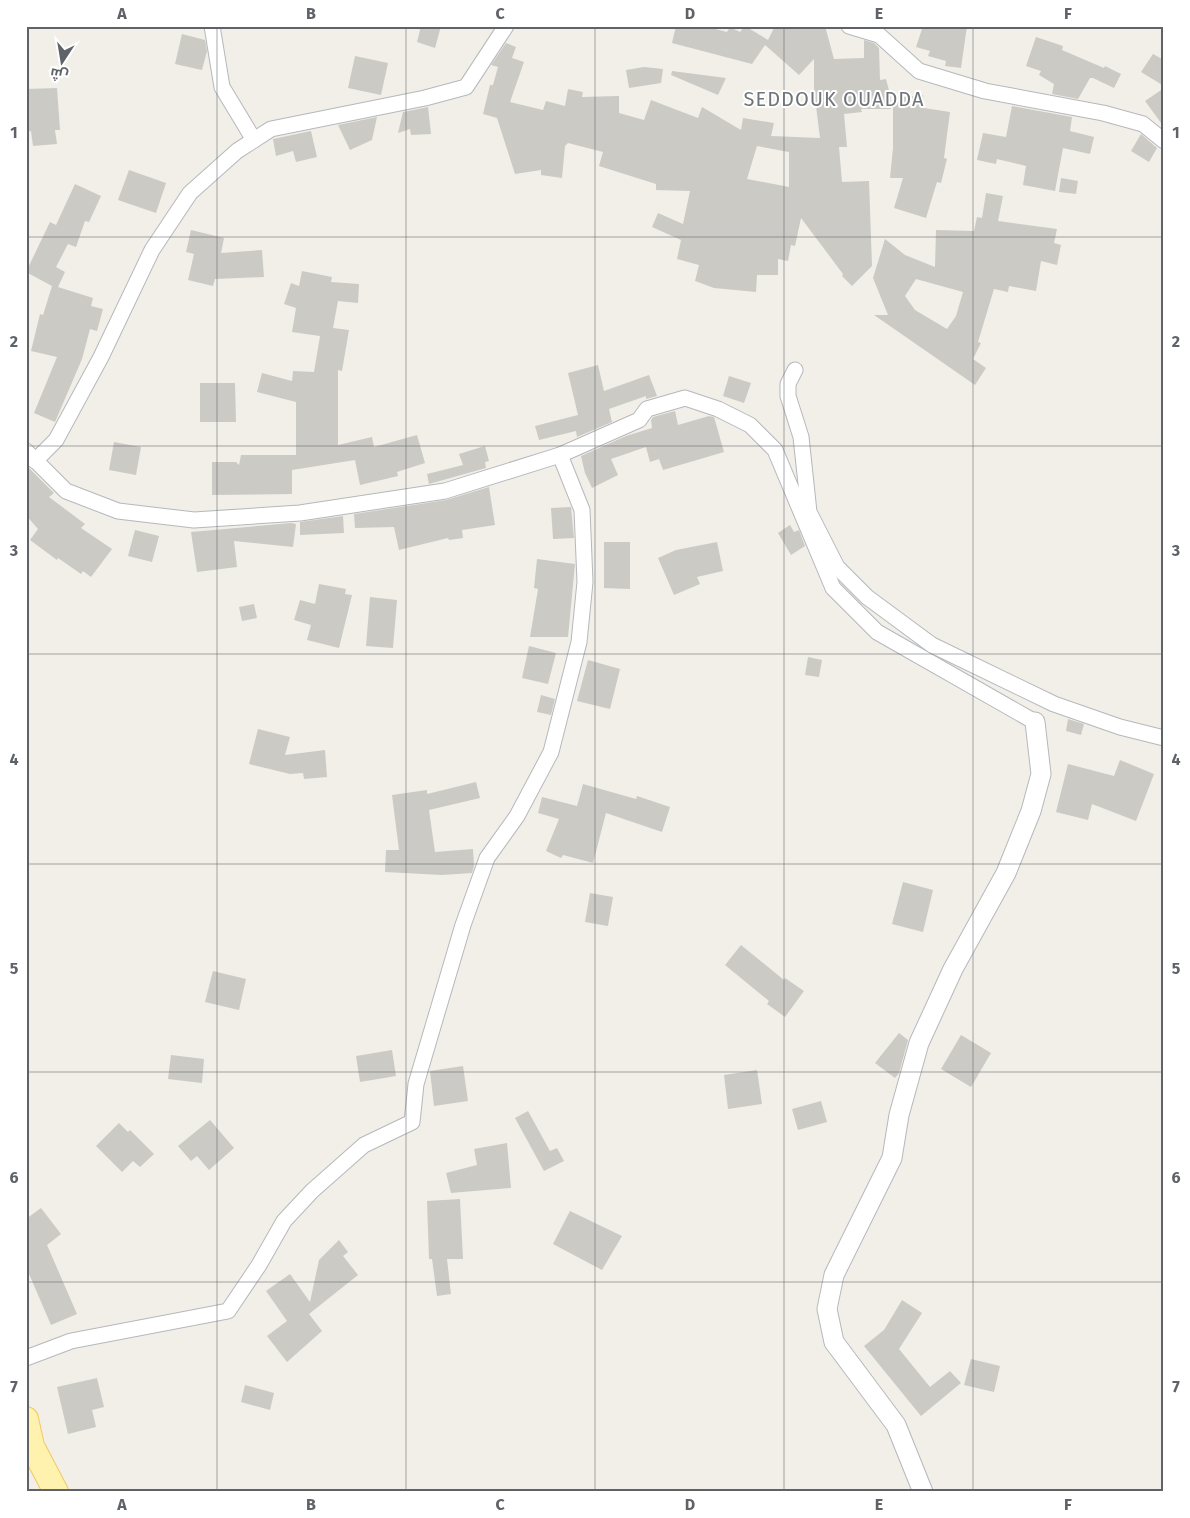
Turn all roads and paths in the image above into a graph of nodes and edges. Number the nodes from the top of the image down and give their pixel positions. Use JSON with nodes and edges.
{"nodes":[{"id":1,"x":212,"y":26,"type":"edge"},
{"id":2,"x":506,"y":26,"type":"edge"},
{"id":3,"x":849,"y":26,"type":"edge"},
{"id":4,"x":254,"y":140,"type":"junction"},
{"id":5,"x":1164,"y":141,"type":"edge"},
{"id":6,"x":795,"y":370,"type":"dead end"},
{"id":7,"x":560,"y":455,"type":"junction"},
{"id":8,"x":31,"y":456,"type":"edge"},
{"id":9,"x":1035,"y":722,"type":"joint"},
{"id":10,"x":1164,"y":738,"type":"edge"},
{"id":11,"x":26,"y":1358,"type":"edge"},
{"id":12,"x":26,"y":1419,"type":"edge"},
{"id":13,"x":56,"y":1492,"type":"edge"},
{"id":14,"x":923,"y":1492,"type":"edge"}],
"edges":[{"from":1,"to":4,"type":"street"},
{"from":2,"to":4,"type":"street"},
{"from":3,"to":5,"type":"street"},
{"from":4,"to":8,"type":"street"},
{"from":6,"to":10,"type":"street"},
{"from":7,"to":8,"type":"street"},
{"from":7,"to":9,"type":"street"},
{"from":7,"to":11,"type":"street"},
{"from":9,"to":14,"type":"street"},
{"from":12,"to":13,"type":"main road"}]}
